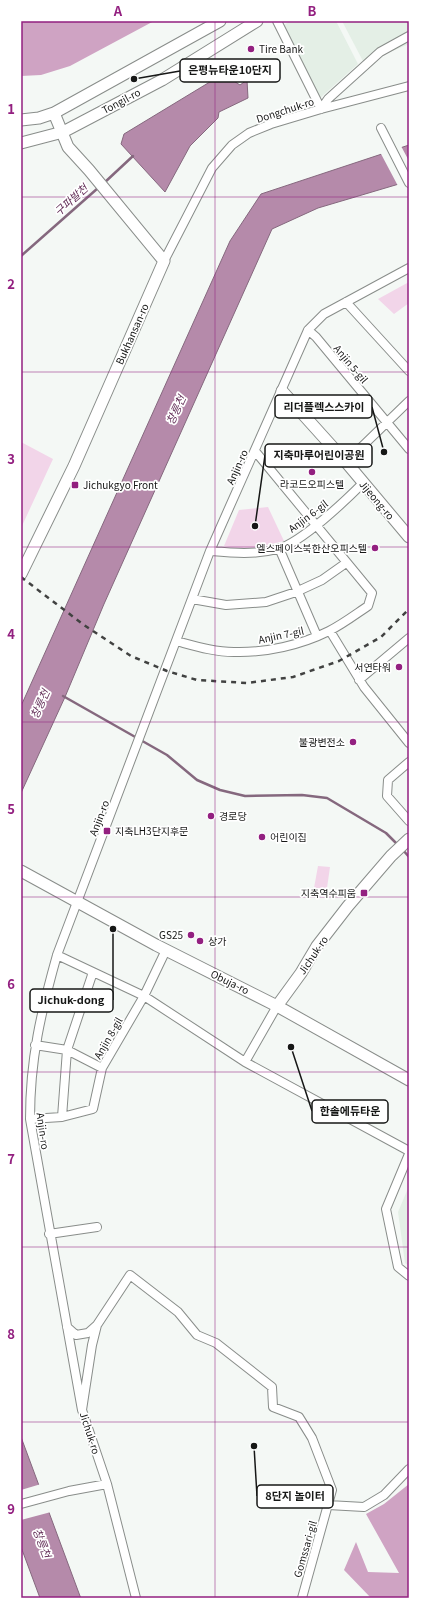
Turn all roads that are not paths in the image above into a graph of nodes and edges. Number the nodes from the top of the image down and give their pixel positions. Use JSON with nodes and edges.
{"nodes":[{"id":1,"x":220,"y":21,"type":"edge"},
{"id":2,"x":257,"y":21,"type":"edge"},
{"id":3,"x":277,"y":21,"type":"edge"},
{"id":4,"x":409,"y":36,"type":"edge"},
{"id":5,"x":409,"y":86,"type":"edge"},
{"id":6,"x":321,"y":109,"type":"junction"},
{"id":7,"x":54,"y":113,"type":"junction"},
{"id":8,"x":21,"y":120,"type":"edge"},
{"id":9,"x":383,"y":131,"type":"dead end"},
{"id":10,"x":63,"y":132,"type":"junction"},
{"id":11,"x":21,"y":143,"type":"edge"},
{"id":12,"x":409,"y":183,"type":"edge"},
{"id":13,"x":164,"y":261,"type":"junction"},
{"id":14,"x":409,"y":268,"type":"edge"},
{"id":15,"x":346,"y":302,"type":"junction"},
{"id":16,"x":308,"y":330,"type":"junction"},
{"id":17,"x":409,"y":371,"type":"edge"},
{"id":18,"x":282,"y":391,"type":"junction"},
{"id":19,"x":409,"y":401,"type":"edge"},
{"id":20,"x":387,"y":422,"type":"junction"},
{"id":21,"x":409,"y":449,"type":"edge"},
{"id":22,"x":255,"y":451,"type":"junction"},
{"id":23,"x":346,"y":462,"type":"junction"},
{"id":24,"x":363,"y":483,"type":"junction"},
{"id":25,"x":315,"y":525,"type":"junction"},
{"id":26,"x":409,"y":537,"type":"edge"},
{"id":27,"x":279,"y":548,"type":"junction"},
{"id":28,"x":210,"y":551,"type":"junction"},
{"id":29,"x":346,"y":563,"type":"junction"},
{"id":30,"x":23,"y":566,"type":"edge"},
{"id":31,"x":296,"y":592,"type":"junction"},
{"id":32,"x":192,"y":599,"type":"junction"},
{"id":33,"x":330,"y":630,"type":"junction"},
{"id":34,"x":317,"y":636,"type":"junction"},
{"id":35,"x":409,"y":638,"type":"edge"},
{"id":36,"x":176,"y":641,"type":"junction"},
{"id":37,"x":359,"y":680,"type":"junction"},
{"id":38,"x":409,"y":743,"type":"edge"},
{"id":39,"x":409,"y":762,"type":"edge"},
{"id":40,"x":409,"y":821,"type":"edge"},
{"id":41,"x":409,"y":839,"type":"edge"},
{"id":42,"x":21,"y":871,"type":"edge"},
{"id":43,"x":78,"y":902,"type":"junction"},
{"id":44,"x":166,"y":950,"type":"junction"},
{"id":45,"x":57,"y":955,"type":"junction"},
{"id":46,"x":93,"y":972,"type":"junction"},
{"id":47,"x":144,"y":996,"type":"junction"},
{"id":48,"x":277,"y":1006,"type":"junction"},
{"id":49,"x":35,"y":1045,"type":"junction"},
{"id":50,"x":67,"y":1050,"type":"junction"},
{"id":51,"x":245,"y":1062,"type":"junction"},
{"id":52,"x":102,"y":1068,"type":"junction"},
{"id":53,"x":409,"y":1080,"type":"edge"},
{"id":54,"x":62,"y":1117,"type":"junction"},
{"id":55,"x":30,"y":1119,"type":"junction"},
{"id":56,"x":409,"y":1153,"type":"edge"},
{"id":57,"x":97,"y":1227,"type":"dead end"},
{"id":58,"x":50,"y":1234,"type":"junction"},
{"id":59,"x":130,"y":1274,"type":"joint"},
{"id":60,"x":409,"y":1276,"type":"edge"},
{"id":61,"x":97,"y":1325,"type":"junction"},
{"id":62,"x":67,"y":1327,"type":"junction"},
{"id":63,"x":82,"y":1410,"type":"junction"},
{"id":64,"x":409,"y":1469,"type":"edge"},
{"id":65,"x":107,"y":1484,"type":"junction"},
{"id":66,"x":21,"y":1504,"type":"edge"},
{"id":67,"x":328,"y":1505,"type":"junction"},
{"id":68,"x":136,"y":1598,"type":"edge"},
{"id":69,"x":302,"y":1598,"type":"edge"}],
"edges":[{"from":1,"to":7,"type":"main road"},
{"from":2,"to":10,"type":"main road","name":"Tongil-ro"},
{"from":3,"to":6,"type":"street"},
{"from":4,"to":6,"type":"street"},
{"from":5,"to":6,"type":"street","name":"Dongchuk-ro"},
{"from":6,"to":13,"type":"street","name":"Dongchuk-ro"},
{"from":7,"to":8,"type":"main road"},
{"from":7,"to":10,"type":"main road"},
{"from":9,"to":12,"type":"street"},
{"from":10,"to":11,"type":"main road","name":"Tongil-ro"},
{"from":10,"to":13,"type":"main road"},
{"from":13,"to":30,"type":"main road","name":"Bukhansan-ro"},
{"from":14,"to":15,"type":"street","name":"Anjin-ro"},
{"from":15,"to":16,"type":"street","name":"Anjin-ro"},
{"from":15,"to":17,"type":"street"},
{"from":16,"to":18,"type":"street","name":"Anjin-ro"},
{"from":16,"to":20,"type":"street","name":"Anjin 5-gil"},
{"from":18,"to":22,"type":"street","name":"Anjin-ro"},
{"from":18,"to":23,"type":"main road","name":"Jijeong-ro"},
{"from":19,"to":20,"type":"street"},
{"from":20,"to":21,"type":"street","name":"Anjin 5-gil"},
{"from":20,"to":23,"type":"street"},
{"from":22,"to":25,"type":"street"},
{"from":22,"to":28,"type":"street","name":"Anjin-ro"},
{"from":23,"to":24,"type":"main road","name":"Jijeong-ro"},
{"from":24,"to":25,"type":"street","name":"Anjin 6-gil"},
{"from":24,"to":26,"type":"main road","name":"Jijeong-ro"},
{"from":25,"to":27,"type":"street","name":"Anjin 6-gil"},
{"from":25,"to":29,"type":"street"},
{"from":27,"to":28,"type":"street","name":"Anjin 6-gil"},
{"from":27,"to":31,"type":"street"},
{"from":28,"to":32,"type":"street","name":"Anjin-ro"},
{"from":29,"to":31,"type":"street"},
{"from":29,"to":33,"type":"street","name":"Anjin 7-gil"},
{"from":31,"to":32,"type":"street"},
{"from":31,"to":34,"type":"street"},
{"from":32,"to":36,"type":"street","name":"Anjin-ro"},
{"from":33,"to":34,"type":"street","name":"Anjin 7-gil"},
{"from":33,"to":37,"type":"street"},
{"from":34,"to":36,"type":"street","name":"Anjin 7-gil"},
{"from":35,"to":37,"type":"street"},
{"from":36,"to":43,"type":"street","name":"Anjin-ro"},
{"from":37,"to":38,"type":"street"},
{"from":39,"to":40,"type":"street"},
{"from":41,"to":48,"type":"main road","name":"Jichuk-ro"},
{"from":42,"to":43,"type":"main road","name":"Obuja-ro"},
{"from":43,"to":44,"type":"main road","name":"Obuja-ro"},
{"from":43,"to":45,"type":"street","name":"Anjin-ro"},
{"from":44,"to":47,"type":"street","name":"Anjin 8-gil"},
{"from":44,"to":48,"type":"main road","name":"Obuja-ro"},
{"from":45,"to":46,"type":"street"},
{"from":45,"to":49,"type":"street","name":"Anjin-ro"},
{"from":46,"to":47,"type":"street"},
{"from":46,"to":50,"type":"street"},
{"from":47,"to":51,"type":"street"},
{"from":47,"to":52,"type":"street","name":"Anjin 8-gil"},
{"from":48,"to":51,"type":"street","name":"Jichuk-ro"},
{"from":48,"to":53,"type":"main road","name":"Obuja-ro"},
{"from":49,"to":50,"type":"street"},
{"from":49,"to":55,"type":"street","name":"Anjin-ro"},
{"from":50,"to":52,"type":"street"},
{"from":50,"to":54,"type":"street"},
{"from":51,"to":56,"type":"street"},
{"from":52,"to":54,"type":"street","name":"Anjin 8-gil"},
{"from":54,"to":55,"type":"street","name":"Anjin 8-gil"},
{"from":55,"to":58,"type":"street","name":"Anjin-ro"},
{"from":56,"to":60,"type":"street"},
{"from":57,"to":58,"type":"street"},
{"from":58,"to":62,"type":"street","name":"Anjin-ro"},
{"from":59,"to":61,"type":"street","name":"Jichuk-ro"},
{"from":59,"to":67,"type":"street","name":"Gomssari-gil"},
{"from":61,"to":62,"type":"street"},
{"from":61,"to":63,"type":"street","name":"Jichuk-ro"},
{"from":62,"to":63,"type":"street","name":"Anjin-ro"},
{"from":63,"to":65,"type":"street","name":"Jichuk-ro"},
{"from":64,"to":67,"type":"street"},
{"from":65,"to":66,"type":"street"},
{"from":65,"to":68,"type":"street","name":"Jichuk-ro"},
{"from":67,"to":69,"type":"street","name":"Gomssari-gil"}]}
